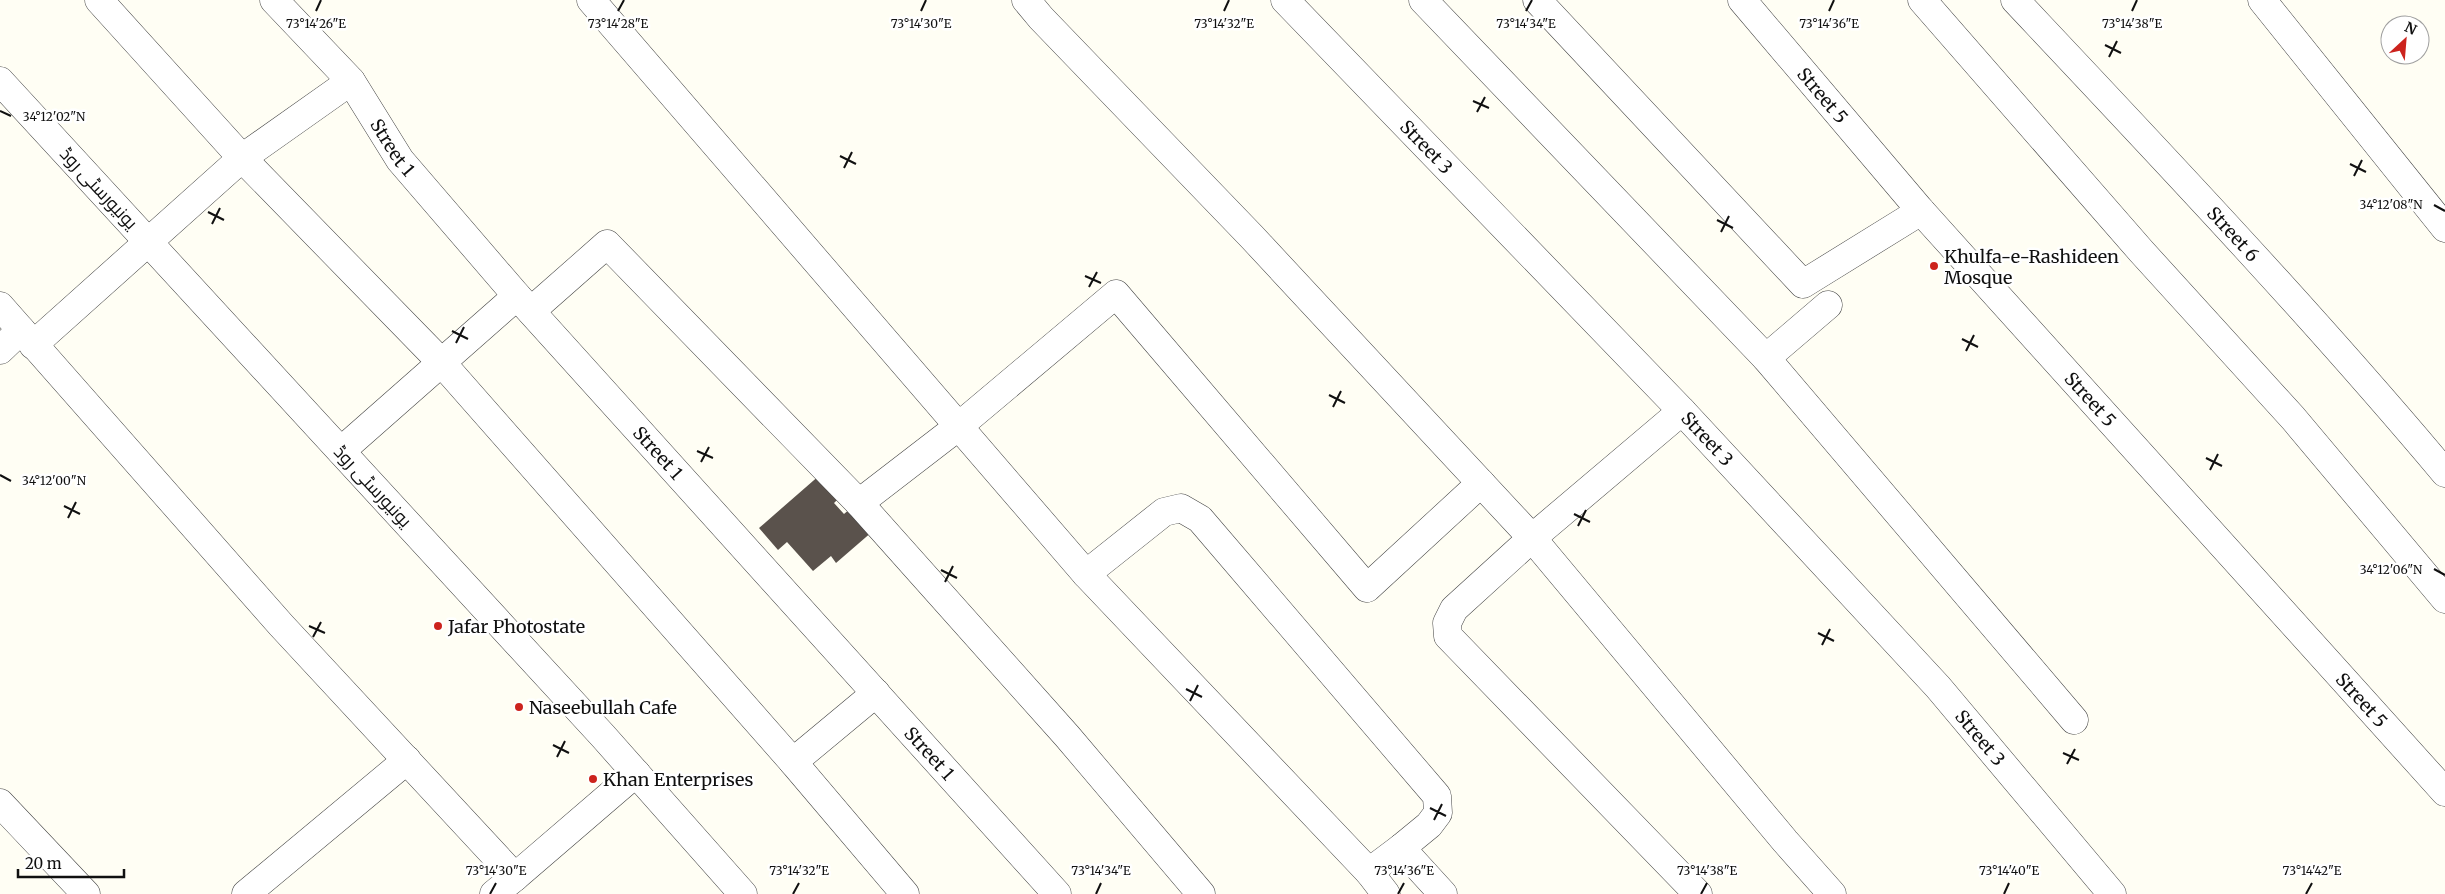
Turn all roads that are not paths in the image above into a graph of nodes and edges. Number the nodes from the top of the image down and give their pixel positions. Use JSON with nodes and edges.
{"nodes":[{"id":1,"x":99,"y":0,"type":"edge"},
{"id":2,"x":274,"y":0,"type":"edge"},
{"id":3,"x":591,"y":0,"type":"edge"},
{"id":4,"x":1026,"y":0,"type":"edge"},
{"id":5,"x":1285,"y":0,"type":"edge"},
{"id":6,"x":1423,"y":0,"type":"edge"},
{"id":7,"x":1537,"y":0,"type":"edge"},
{"id":8,"x":1742,"y":0,"type":"edge"},
{"id":9,"x":1922,"y":0,"type":"edge"},
{"id":10,"x":2015,"y":0,"type":"edge"},
{"id":11,"x":2262,"y":0,"type":"edge"},
{"id":12,"x":0,"y":81,"type":"edge"},
{"id":13,"x":351,"y":81,"type":"junction"},
{"id":14,"x":242,"y":158,"type":"junction"},
{"id":15,"x":1922,"y":211,"type":"junction"},
{"id":16,"x":2445,"y":228,"type":"edge"},
{"id":17,"x":150,"y":242,"type":"junction"},
{"id":18,"x":524,"y":303,"type":"junction"},
{"id":19,"x":1828,"y":305,"type":"dead end"},
{"id":20,"x":0,"y":306,"type":"edge"},
{"id":21,"x":27,"y":337,"type":"junction"},
{"id":22,"x":0,"y":350,"type":"edge"},
{"id":23,"x":1766,"y":358,"type":"junction"},
{"id":24,"x":440,"y":362,"type":"junction"},
{"id":25,"x":1682,"y":410,"type":"junction"},
{"id":26,"x":959,"y":426,"type":"junction"},
{"id":27,"x":341,"y":451,"type":"junction"},
{"id":28,"x":2445,"y":473,"type":"edge"},
{"id":29,"x":1481,"y":483,"type":"junction"},
{"id":30,"x":859,"y":503,"type":"junction"},
{"id":31,"x":1532,"y":538,"type":"junction"},
{"id":32,"x":1086,"y":574,"type":"junction"},
{"id":33,"x":2445,"y":599,"type":"edge"},
{"id":34,"x":876,"y":693,"type":"junction"},
{"id":35,"x":2074,"y":720,"type":"dead end"},
{"id":36,"x":407,"y":760,"type":"junction"},
{"id":37,"x":793,"y":762,"type":"junction"},
{"id":38,"x":636,"y":774,"type":"junction"},
{"id":39,"x":2445,"y":792,"type":"edge"},
{"id":40,"x":0,"y":803,"type":"edge"},
{"id":41,"x":1401,"y":848,"type":"junction"},
{"id":42,"x":1369,"y":872,"type":"junction"},
{"id":43,"x":515,"y":877,"type":"junction"},
{"id":44,"x":86,"y":894,"type":"edge"},
{"id":45,"x":246,"y":894,"type":"edge"},
{"id":46,"x":494,"y":894,"type":"edge"},
{"id":47,"x":743,"y":894,"type":"edge"},
{"id":48,"x":905,"y":894,"type":"edge"},
{"id":49,"x":1057,"y":894,"type":"edge"},
{"id":50,"x":1201,"y":894,"type":"edge"},
{"id":51,"x":1386,"y":894,"type":"edge"},
{"id":52,"x":1443,"y":894,"type":"edge"},
{"id":53,"x":1698,"y":894,"type":"edge"},
{"id":54,"x":1832,"y":894,"type":"edge"},
{"id":55,"x":2112,"y":894,"type":"edge"}],
"edges":[{"from":1,"to":14,"type":"street"},
{"from":2,"to":13,"type":"street","name":"Street 1"},
{"from":3,"to":26,"type":"street"},
{"from":4,"to":29,"type":"street"},
{"from":5,"to":25,"type":"street","name":"Street 3"},
{"from":6,"to":23,"type":"street"},
{"from":7,"to":15,"type":"street"},
{"from":8,"to":15,"type":"street","name":"Street 5"},
{"from":9,"to":33,"type":"street"},
{"from":10,"to":28,"type":"street","name":"Street 6"},
{"from":11,"to":16,"type":"street"},
{"from":12,"to":17,"type":"street","name":"یونیورسٹی روڈ"},
{"from":13,"to":14,"type":"street"},
{"from":13,"to":18,"type":"street","name":"Street 1"},
{"from":14,"to":17,"type":"street"},
{"from":14,"to":24,"type":"street"},
{"from":15,"to":39,"type":"street","name":"Street 5"},
{"from":17,"to":21,"type":"street"},
{"from":17,"to":27,"type":"street","name":"یونیورسٹی روڈ"},
{"from":18,"to":24,"type":"street"},
{"from":18,"to":30,"type":"street"},
{"from":18,"to":34,"type":"street","name":"Street 1"},
{"from":19,"to":23,"type":"street"},
{"from":20,"to":21,"type":"street"},
{"from":21,"to":22,"type":"street"},
{"from":21,"to":36,"type":"street"},
{"from":23,"to":35,"type":"street"},
{"from":24,"to":27,"type":"street"},
{"from":24,"to":37,"type":"street"},
{"from":25,"to":31,"type":"street"},
{"from":25,"to":55,"type":"street","name":"Street 3"},
{"from":26,"to":29,"type":"street"},
{"from":26,"to":30,"type":"street"},
{"from":26,"to":32,"type":"street"},
{"from":27,"to":38,"type":"street","name":"یونیورسٹی روڈ"},
{"from":29,"to":31,"type":"street"},
{"from":30,"to":50,"type":"street"},
{"from":31,"to":53,"type":"street"},
{"from":31,"to":54,"type":"street"},
{"from":32,"to":41,"type":"street"},
{"from":32,"to":42,"type":"street"},
{"from":34,"to":37,"type":"street"},
{"from":34,"to":49,"type":"street","name":"Street 1"},
{"from":36,"to":43,"type":"street"},
{"from":36,"to":45,"type":"street"},
{"from":37,"to":48,"type":"street"},
{"from":38,"to":43,"type":"street"},
{"from":38,"to":47,"type":"street","name":"یونیورسٹی روڈ"},
{"from":40,"to":44,"type":"street"},
{"from":41,"to":42,"type":"street"},
{"from":41,"to":52,"type":"street"},
{"from":42,"to":51,"type":"street"},
{"from":43,"to":46,"type":"street"}]}
